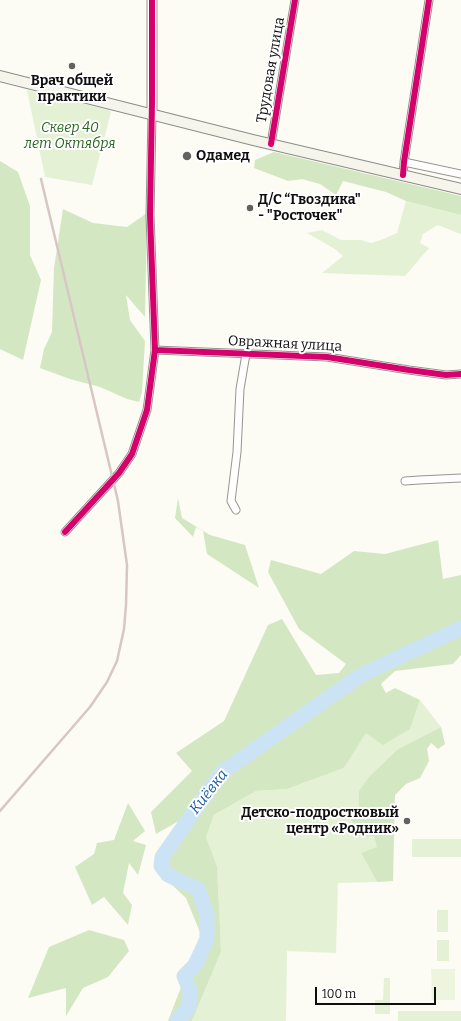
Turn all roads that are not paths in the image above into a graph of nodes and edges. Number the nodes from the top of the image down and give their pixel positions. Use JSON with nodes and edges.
{"nodes":[{"id":1,"x":152,"y":0,"type":"edge"},
{"id":2,"x":295,"y":0,"type":"edge"},
{"id":3,"x":429,"y":0,"type":"edge"},
{"id":4,"x":0,"y":76,"type":"edge"},
{"id":5,"x":152,"y":115,"type":"junction"},
{"id":6,"x":271,"y":144,"type":"junction"},
{"id":7,"x":404,"y":162,"type":"junction"},
{"id":8,"x":461,"y":174,"type":"edge"},
{"id":9,"x":403,"y":175,"type":"junction"},
{"id":10,"x":461,"y":189,"type":"edge"},
{"id":11,"x":155,"y":350,"type":"junction"},
{"id":12,"x":246,"y":354,"type":"junction"},
{"id":13,"x":461,"y":374,"type":"edge"},
{"id":14,"x":461,"y":478,"type":"edge"},
{"id":15,"x":405,"y":481,"type":"dead end"},
{"id":16,"x":236,"y":510,"type":"dead end"},
{"id":17,"x":65,"y":532,"type":"dead end"}],
"edges":[{"from":1,"to":5,"type":"street"},
{"from":2,"to":6,"type":"street","name":"Трудовая улица"},
{"from":3,"to":7,"type":"street"},
{"from":4,"to":5,"type":"main road"},
{"from":5,"to":6,"type":"main road"},
{"from":5,"to":11,"type":"street"},
{"from":6,"to":9,"type":"main road"},
{"from":7,"to":8,"type":"street"},
{"from":7,"to":9,"type":"street"},
{"from":9,"to":10,"type":"main road"},
{"from":11,"to":12,"type":"street","name":"Овражная улица"},
{"from":11,"to":17,"type":"street"},
{"from":12,"to":13,"type":"street","name":"Овражная улица"},
{"from":12,"to":16,"type":"street"},
{"from":14,"to":15,"type":"street"}]}
